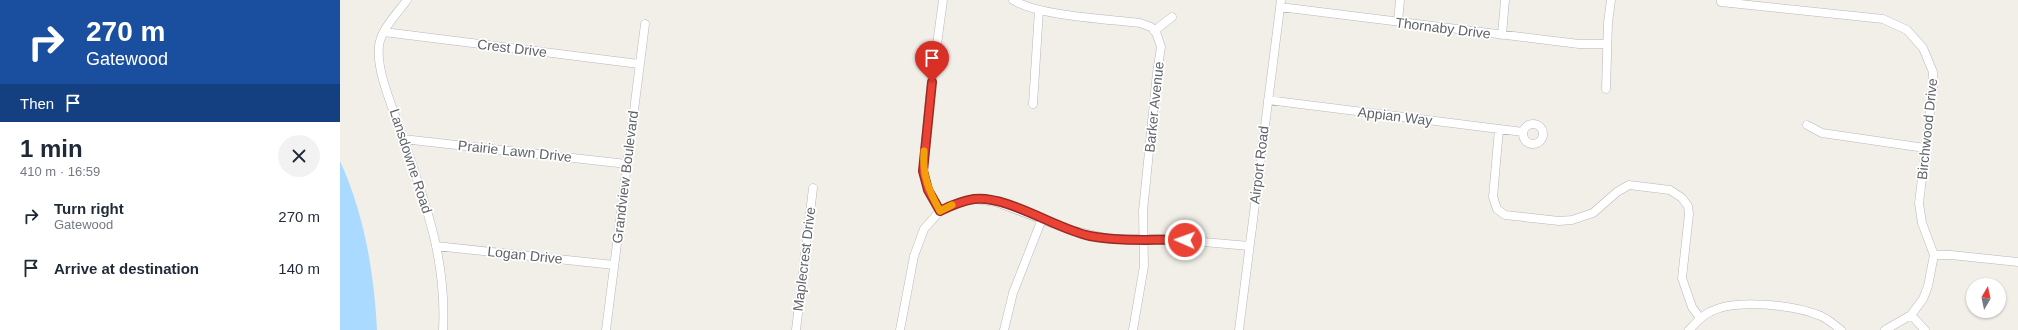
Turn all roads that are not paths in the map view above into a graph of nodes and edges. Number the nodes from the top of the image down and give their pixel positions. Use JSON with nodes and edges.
{"nodes":[{"id":1,"x":407,"y":0,"type":"edge"},
{"id":2,"x":943,"y":0,"type":"edge"},
{"id":3,"x":1013,"y":0,"type":"edge"},
{"id":4,"x":1400,"y":0,"type":"edge"},
{"id":5,"x":1506,"y":0,"type":"edge"},
{"id":6,"x":1611,"y":0,"type":"edge"},
{"id":7,"x":1721,"y":1,"type":"edge"},
{"id":8,"x":1280,"y":4,"type":"edge"},
{"id":9,"x":1039,"y":10,"type":"junction"},
{"id":10,"x":1172,"y":17,"type":"dead end"},
{"id":11,"x":1398,"y":22,"type":"junction"},
{"id":12,"x":644,"y":24,"type":"dead end"},
{"id":13,"x":1154,"y":31,"type":"junction"},
{"id":14,"x":384,"y":32,"type":"junction"},
{"id":15,"x":1502,"y":35,"type":"junction"},
{"id":16,"x":1607,"y":44,"type":"junction"},
{"id":17,"x":639,"y":64,"type":"junction"},
{"id":18,"x":1606,"y":89,"type":"dead end"},
{"id":19,"x":1268,"y":100,"type":"junction"},
{"id":20,"x":1033,"y":104,"type":"dead end"},
{"id":21,"x":1807,"y":125,"type":"dead end"},
{"id":22,"x":1500,"y":128,"type":"junction"},
{"id":23,"x":1523,"y":132,"type":"dead end"},
{"id":24,"x":403,"y":139,"type":"junction"},
{"id":25,"x":1925,"y":148,"type":"junction"},
{"id":26,"x":627,"y":164,"type":"junction"},
{"id":27,"x":813,"y":188,"type":"dead end"},
{"id":28,"x":940,"y":211,"type":"junction"},
{"id":29,"x":1042,"y":219,"type":"junction"},
{"id":30,"x":1143,"y":240,"type":"junction"},
{"id":31,"x":436,"y":246,"type":"junction"},
{"id":32,"x":1249,"y":246,"type":"junction"},
{"id":33,"x":1934,"y":255,"type":"junction"},
{"id":34,"x":2018,"y":262,"type":"edge"},
{"id":35,"x":614,"y":265,"type":"junction"},
{"id":36,"x":1911,"y":315,"type":"junction"},
{"id":37,"x":1700,"y":318,"type":"junction"},
{"id":38,"x":443,"y":330,"type":"edge"},
{"id":39,"x":606,"y":330,"type":"edge"},
{"id":40,"x":796,"y":330,"type":"edge"},
{"id":41,"x":900,"y":330,"type":"edge"},
{"id":42,"x":1004,"y":330,"type":"edge"},
{"id":43,"x":1133,"y":330,"type":"edge"},
{"id":44,"x":1239,"y":330,"type":"edge"},
{"id":45,"x":1689,"y":330,"type":"edge"},
{"id":46,"x":1840,"y":330,"type":"edge"},
{"id":47,"x":1885,"y":330,"type":"edge"},
{"id":48,"x":1925,"y":330,"type":"edge"}],
"edges":[{"from":1,"to":14,"type":"street","name":"Lansdowne Road"},
{"from":2,"to":28,"type":"street"},
{"from":3,"to":9,"type":"street"},
{"from":4,"to":11,"type":"street"},
{"from":5,"to":15,"type":"street"},
{"from":6,"to":16,"type":"street"},
{"from":7,"to":25,"type":"street","name":"Birchwood Drive"},
{"from":8,"to":11,"type":"street","name":"Thornaby Drive"},
{"from":8,"to":19,"type":"street","name":"Airport Road"},
{"from":9,"to":13,"type":"street"},
{"from":9,"to":20,"type":"street"},
{"from":10,"to":13,"type":"street"},
{"from":11,"to":15,"type":"street","name":"Thornaby Drive"},
{"from":12,"to":17,"type":"street","name":"Grandview Boulevard"},
{"from":13,"to":30,"type":"street","name":"Barker Avenue"},
{"from":14,"to":17,"type":"street","name":"Crest Drive"},
{"from":14,"to":24,"type":"street","name":"Lansdowne Road"},
{"from":15,"to":16,"type":"street","name":"Thornaby Drive"},
{"from":16,"to":18,"type":"street"},
{"from":17,"to":26,"type":"street","name":"Grandview Boulevard"},
{"from":19,"to":22,"type":"street","name":"Appian Way"},
{"from":19,"to":32,"type":"street","name":"Airport Road"},
{"from":21,"to":25,"type":"street"},
{"from":22,"to":23,"type":"street","name":"Appian Way"},
{"from":22,"to":37,"type":"street"},
{"from":24,"to":26,"type":"street","name":"Prairie Lawn Drive"},
{"from":24,"to":31,"type":"street","name":"Lansdowne Road"},
{"from":25,"to":33,"type":"street","name":"Birchwood Drive"},
{"from":26,"to":35,"type":"street","name":"Grandview Boulevard"},
{"from":27,"to":40,"type":"street","name":"Maplecrest Drive"},
{"from":28,"to":29,"type":"street"},
{"from":28,"to":41,"type":"street"},
{"from":29,"to":30,"type":"street"},
{"from":29,"to":42,"type":"street"},
{"from":30,"to":32,"type":"street"},
{"from":30,"to":43,"type":"street","name":"Barker Avenue"},
{"from":31,"to":35,"type":"street","name":"Logan Drive"},
{"from":31,"to":38,"type":"street","name":"Lansdowne Road"},
{"from":32,"to":44,"type":"street","name":"Airport Road"},
{"from":33,"to":34,"type":"street"},
{"from":33,"to":36,"type":"street"},
{"from":35,"to":39,"type":"street","name":"Grandview Boulevard"},
{"from":36,"to":47,"type":"street"},
{"from":36,"to":48,"type":"street"},
{"from":37,"to":45,"type":"street"},
{"from":37,"to":46,"type":"street"}]}
